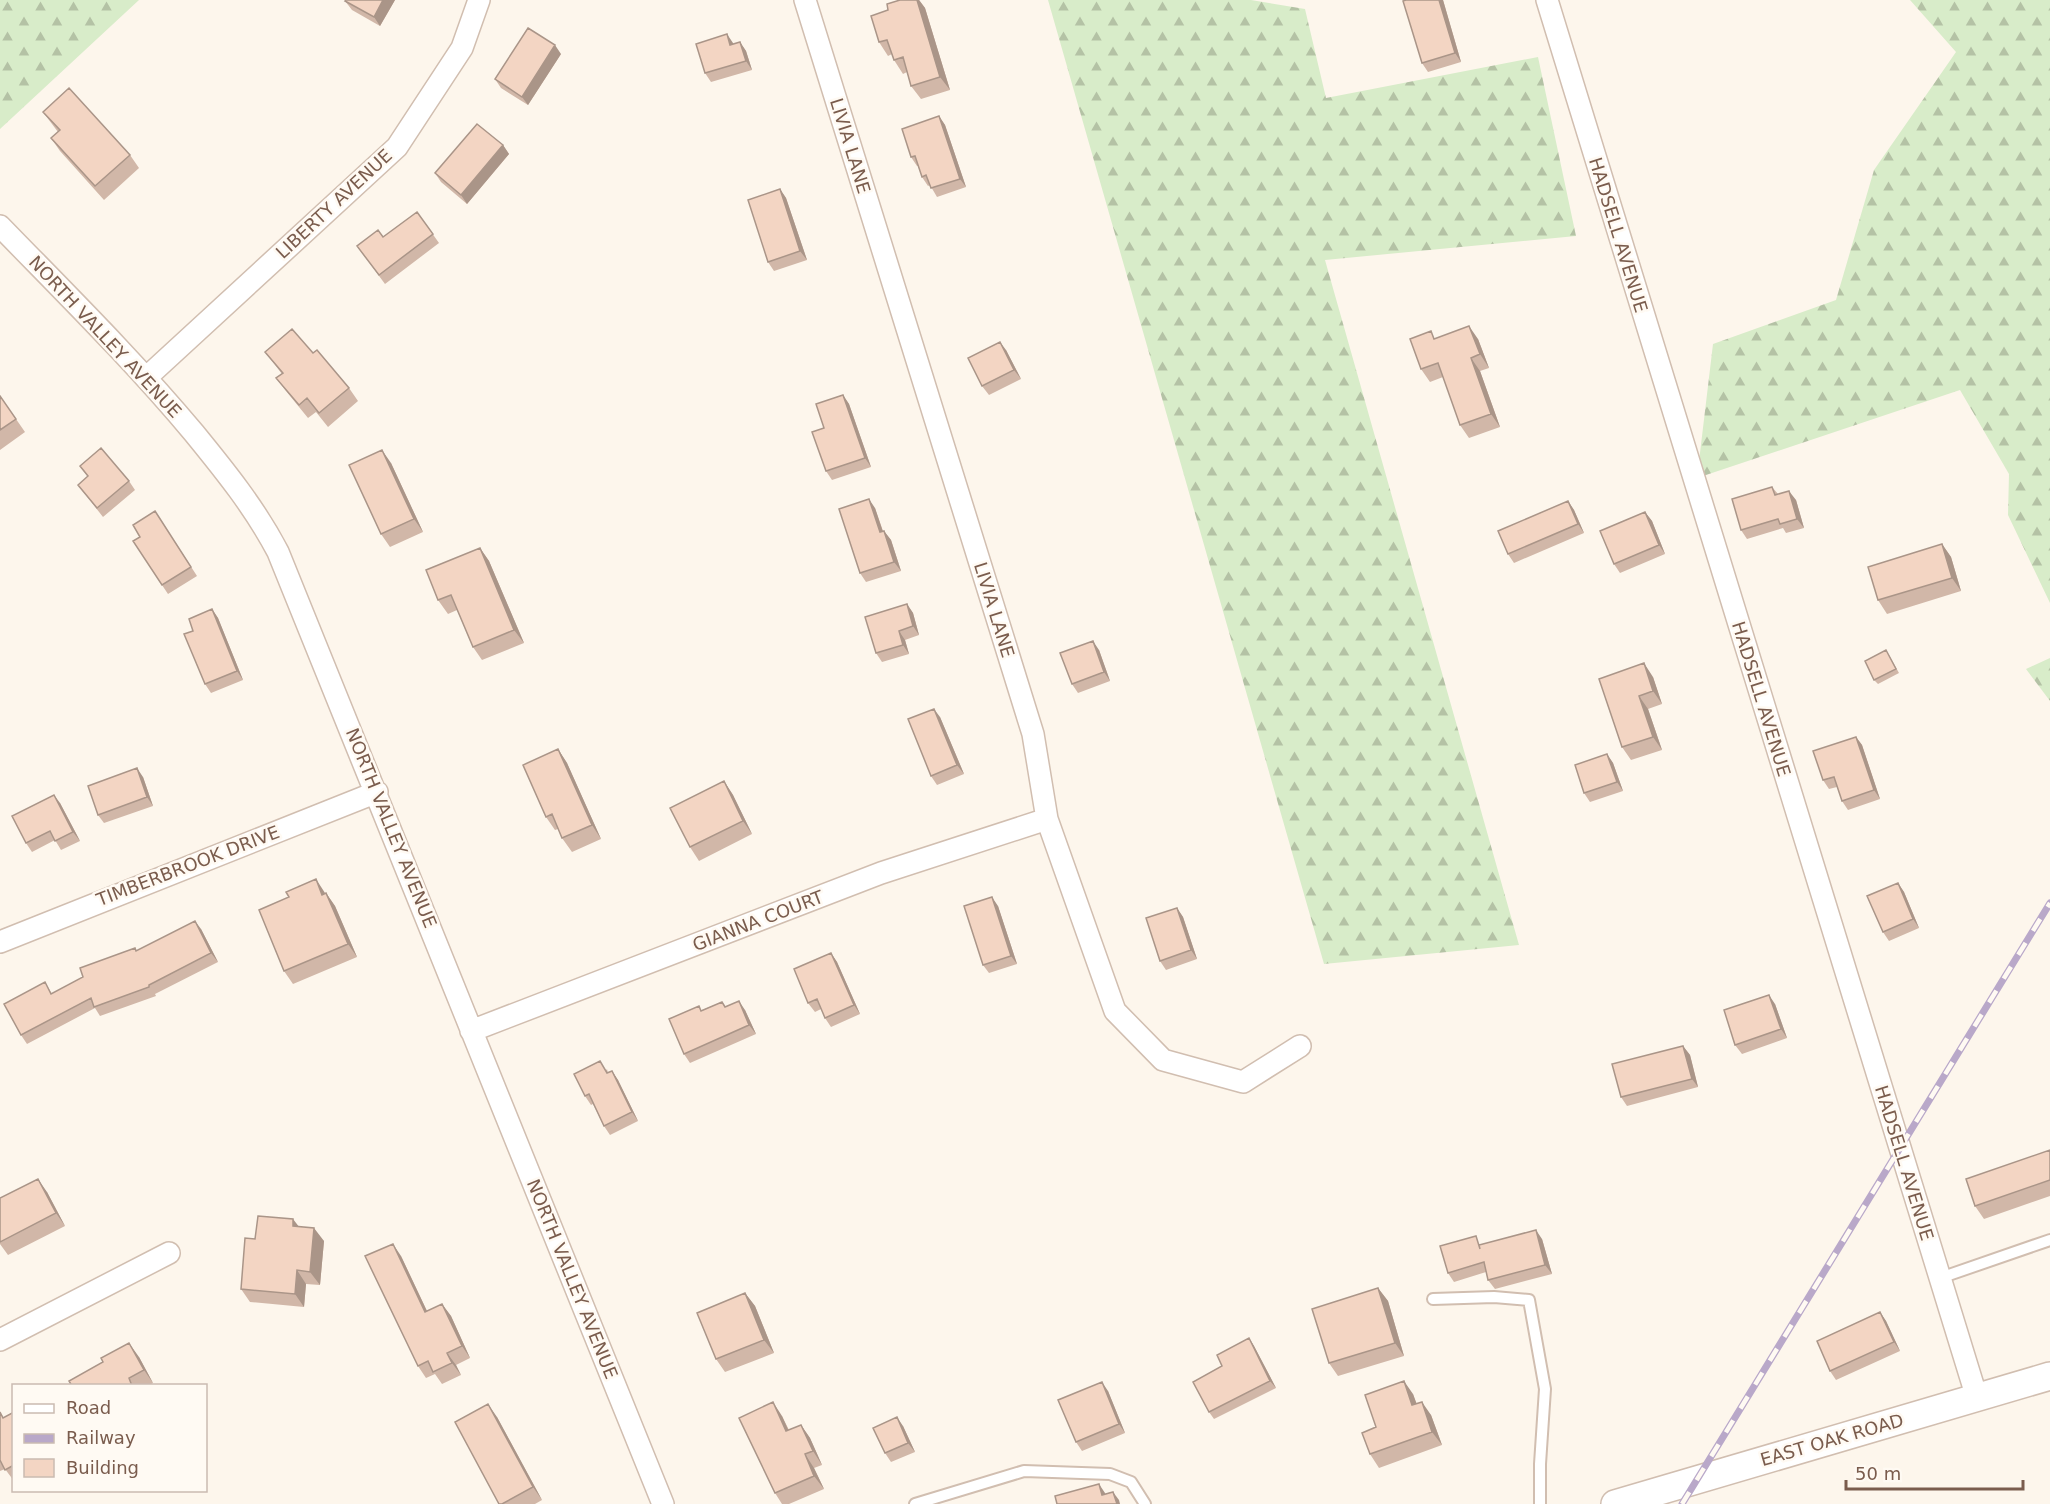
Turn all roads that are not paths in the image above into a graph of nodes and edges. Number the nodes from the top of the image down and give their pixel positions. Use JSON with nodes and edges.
{"nodes":[{"id":1,"x":479,"y":0,"type":"edge"},
{"id":2,"x":805,"y":0,"type":"edge"},
{"id":3,"x":1547,"y":0,"type":"edge"},
{"id":4,"x":0,"y":226,"type":"edge"},
{"id":5,"x":147,"y":377,"type":"junction"},
{"id":6,"x":377,"y":792,"type":"junction"},
{"id":7,"x":1047,"y":819,"type":"junction"},
{"id":8,"x":0,"y":942,"type":"edge"},
{"id":9,"x":471,"y":1031,"type":"junction"},
{"id":10,"x":1300,"y":1046,"type":"dead end"},
{"id":11,"x":2050,"y":1240,"type":"edge"},
{"id":12,"x":169,"y":1253,"type":"dead end"},
{"id":13,"x":1940,"y":1278,"type":"junction"},
{"id":14,"x":1433,"y":1299,"type":"dead end"},
{"id":15,"x":0,"y":1340,"type":"edge"},
{"id":16,"x":2050,"y":1376,"type":"edge"},
{"id":17,"x":1977,"y":1398,"type":"junction"},
{"id":18,"x":663,"y":1504,"type":"edge"},
{"id":19,"x":915,"y":1504,"type":"edge"},
{"id":20,"x":1145,"y":1504,"type":"edge"},
{"id":21,"x":1540,"y":1504,"type":"edge"},
{"id":22,"x":1615,"y":1504,"type":"edge"}],
"edges":[{"from":1,"to":5,"type":"street","name":"LIBERTY AVENUE"},
{"from":2,"to":7,"type":"street","name":"LIVIA LANE"},
{"from":3,"to":13,"type":"street","name":"HADSELL AVENUE"},
{"from":4,"to":5,"type":"street","name":"NORTH VALLEY AVENUE"},
{"from":5,"to":6,"type":"street","name":"NORTH VALLEY AVENUE"},
{"from":6,"to":8,"type":"street","name":"TIMBERBROOK DRIVE"},
{"from":6,"to":9,"type":"street","name":"NORTH VALLEY AVENUE"},
{"from":7,"to":9,"type":"street","name":"GIANNA COURT"},
{"from":7,"to":10,"type":"street","name":"LIVIA LANE"},
{"from":9,"to":18,"type":"street","name":"NORTH VALLEY AVENUE"},
{"from":11,"to":13,"type":"lane"},
{"from":12,"to":15,"type":"street"},
{"from":13,"to":17,"type":"street","name":"HADSELL AVENUE"},
{"from":14,"to":21,"type":"lane"},
{"from":16,"to":17,"type":"street","name":"EAST OAK ROAD"},
{"from":17,"to":22,"type":"street","name":"EAST OAK ROAD"},
{"from":19,"to":20,"type":"lane"}]}
